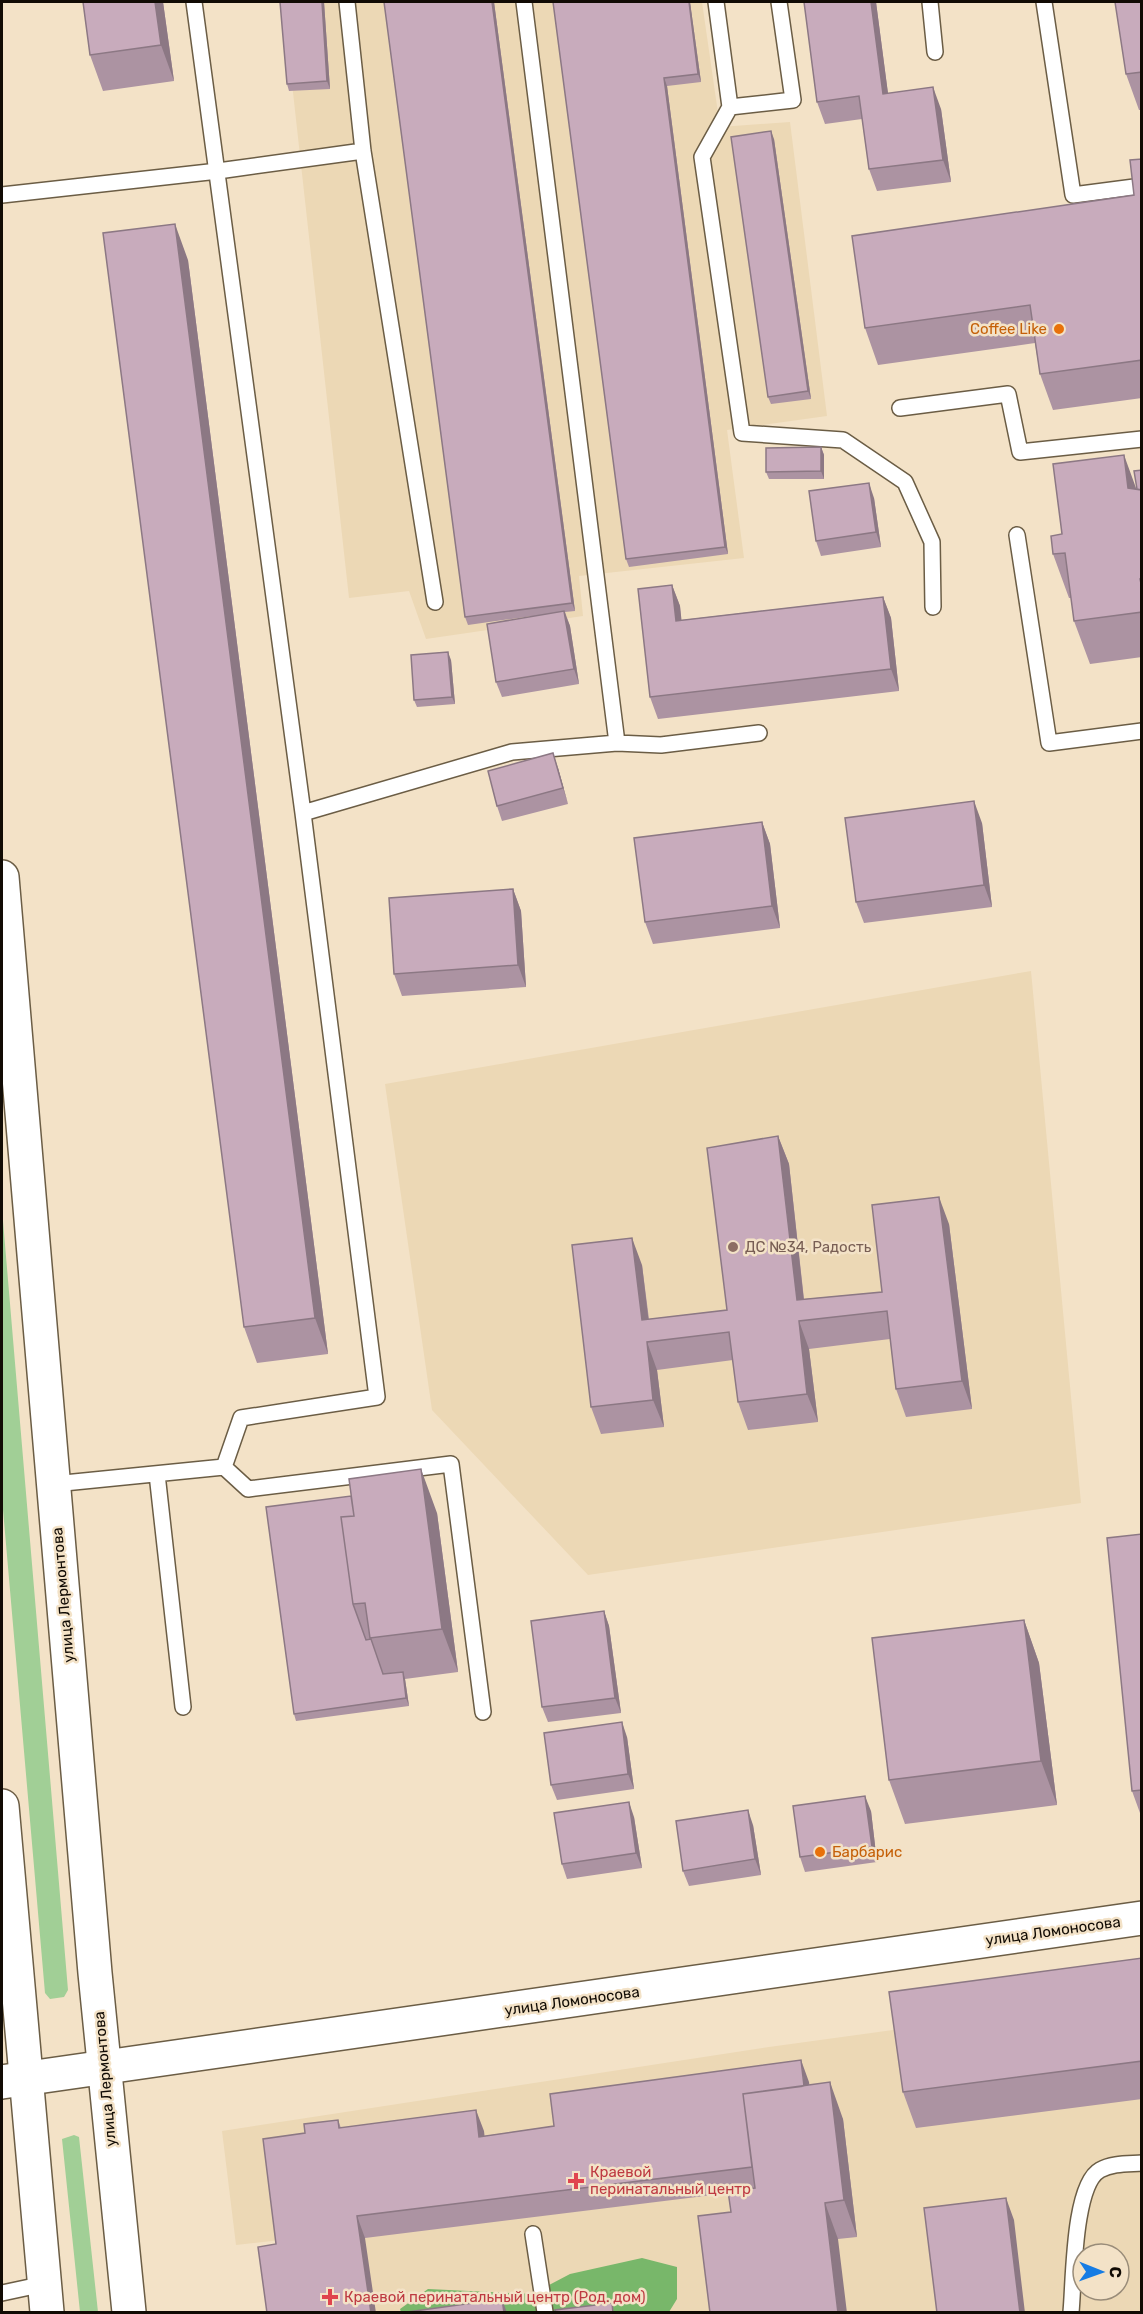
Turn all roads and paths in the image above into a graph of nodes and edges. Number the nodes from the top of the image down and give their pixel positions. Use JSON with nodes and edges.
{"nodes":[{"id":1,"x":194,"y":2,"type":"edge"},
{"id":2,"x":347,"y":2,"type":"edge"},
{"id":3,"x":524,"y":2,"type":"edge"},
{"id":4,"x":716,"y":2,"type":"edge"},
{"id":5,"x":779,"y":2,"type":"edge"},
{"id":6,"x":930,"y":2,"type":"edge"},
{"id":7,"x":1044,"y":2,"type":"edge"},
{"id":8,"x":935,"y":52,"type":"dead end"},
{"id":9,"x":730,"y":107,"type":"junction"},
{"id":10,"x":363,"y":151,"type":"junction"},
{"id":11,"x":218,"y":171,"type":"junction"},
{"id":12,"x":1142,"y":186,"type":"edge"},
{"id":13,"x":2,"y":195,"type":"edge"},
{"id":14,"x":900,"y":408,"type":"dead end"},
{"id":15,"x":1142,"y":438,"type":"edge"},
{"id":16,"x":1017,"y":535,"type":"dead end"},
{"id":17,"x":435,"y":602,"type":"dead end"},
{"id":18,"x":933,"y":607,"type":"dead end"},
{"id":19,"x":1142,"y":731,"type":"edge"},
{"id":20,"x":759,"y":733,"type":"dead end"},
{"id":21,"x":618,"y":743,"type":"junction"},
{"id":22,"x":303,"y":813,"type":"junction"},
{"id":23,"x":2,"y":878,"type":"edge"},
{"id":24,"x":224,"y":1467,"type":"junction"},
{"id":25,"x":156,"y":1474,"type":"junction"},
{"id":26,"x":54,"y":1484,"type":"junction"},
{"id":27,"x":183,"y":1707,"type":"dead end"},
{"id":28,"x":483,"y":1712,"type":"dead end"},
{"id":29,"x":2,"y":1821,"type":"edge"},
{"id":30,"x":1142,"y":1918,"type":"edge"},
{"id":31,"x":104,"y":2067,"type":"junction"},
{"id":32,"x":13,"y":2080,"type":"edge"},
{"id":33,"x":1142,"y":2163,"type":"edge"},
{"id":34,"x":533,"y":2234,"type":"dead end"},
{"id":35,"x":2,"y":2293,"type":"edge"},
{"id":36,"x":45,"y":2299,"type":"edge"},
{"id":37,"x":129,"y":2313,"type":"edge"},
{"id":38,"x":545,"y":2313,"type":"edge"},
{"id":39,"x":1071,"y":2313,"type":"edge"}],
"edges":[{"from":1,"to":11,"type":"lane"},
{"from":2,"to":10,"type":"lane"},
{"from":3,"to":21,"type":"lane"},
{"from":4,"to":9,"type":"lane"},
{"from":5,"to":9,"type":"lane"},
{"from":6,"to":8,"type":"lane"},
{"from":7,"to":12,"type":"lane"},
{"from":9,"to":18,"type":"lane"},
{"from":10,"to":11,"type":"lane"},
{"from":10,"to":17,"type":"lane"},
{"from":11,"to":13,"type":"lane"},
{"from":11,"to":22,"type":"lane"},
{"from":14,"to":15,"type":"lane"},
{"from":16,"to":19,"type":"lane"},
{"from":20,"to":21,"type":"lane"},
{"from":21,"to":22,"type":"lane"},
{"from":22,"to":24,"type":"lane"},
{"from":23,"to":26,"type":"main road","name":"улица Лермонтова"},
{"from":24,"to":25,"type":"lane"},
{"from":24,"to":28,"type":"lane"},
{"from":25,"to":26,"type":"lane"},
{"from":25,"to":27,"type":"lane"},
{"from":26,"to":31,"type":"main road","name":"улица Лермонтова"},
{"from":29,"to":32,"type":"main road"},
{"from":30,"to":31,"type":"main road","name":"улица Ломоносова"},
{"from":31,"to":32,"type":"main road","name":"улица Ломоносова"},
{"from":31,"to":37,"type":"main road","name":"улица Лермонтова"},
{"from":32,"to":36,"type":"main road"},
{"from":33,"to":39,"type":"lane"},
{"from":34,"to":38,"type":"lane"},
{"from":35,"to":36,"type":"lane"}]}
